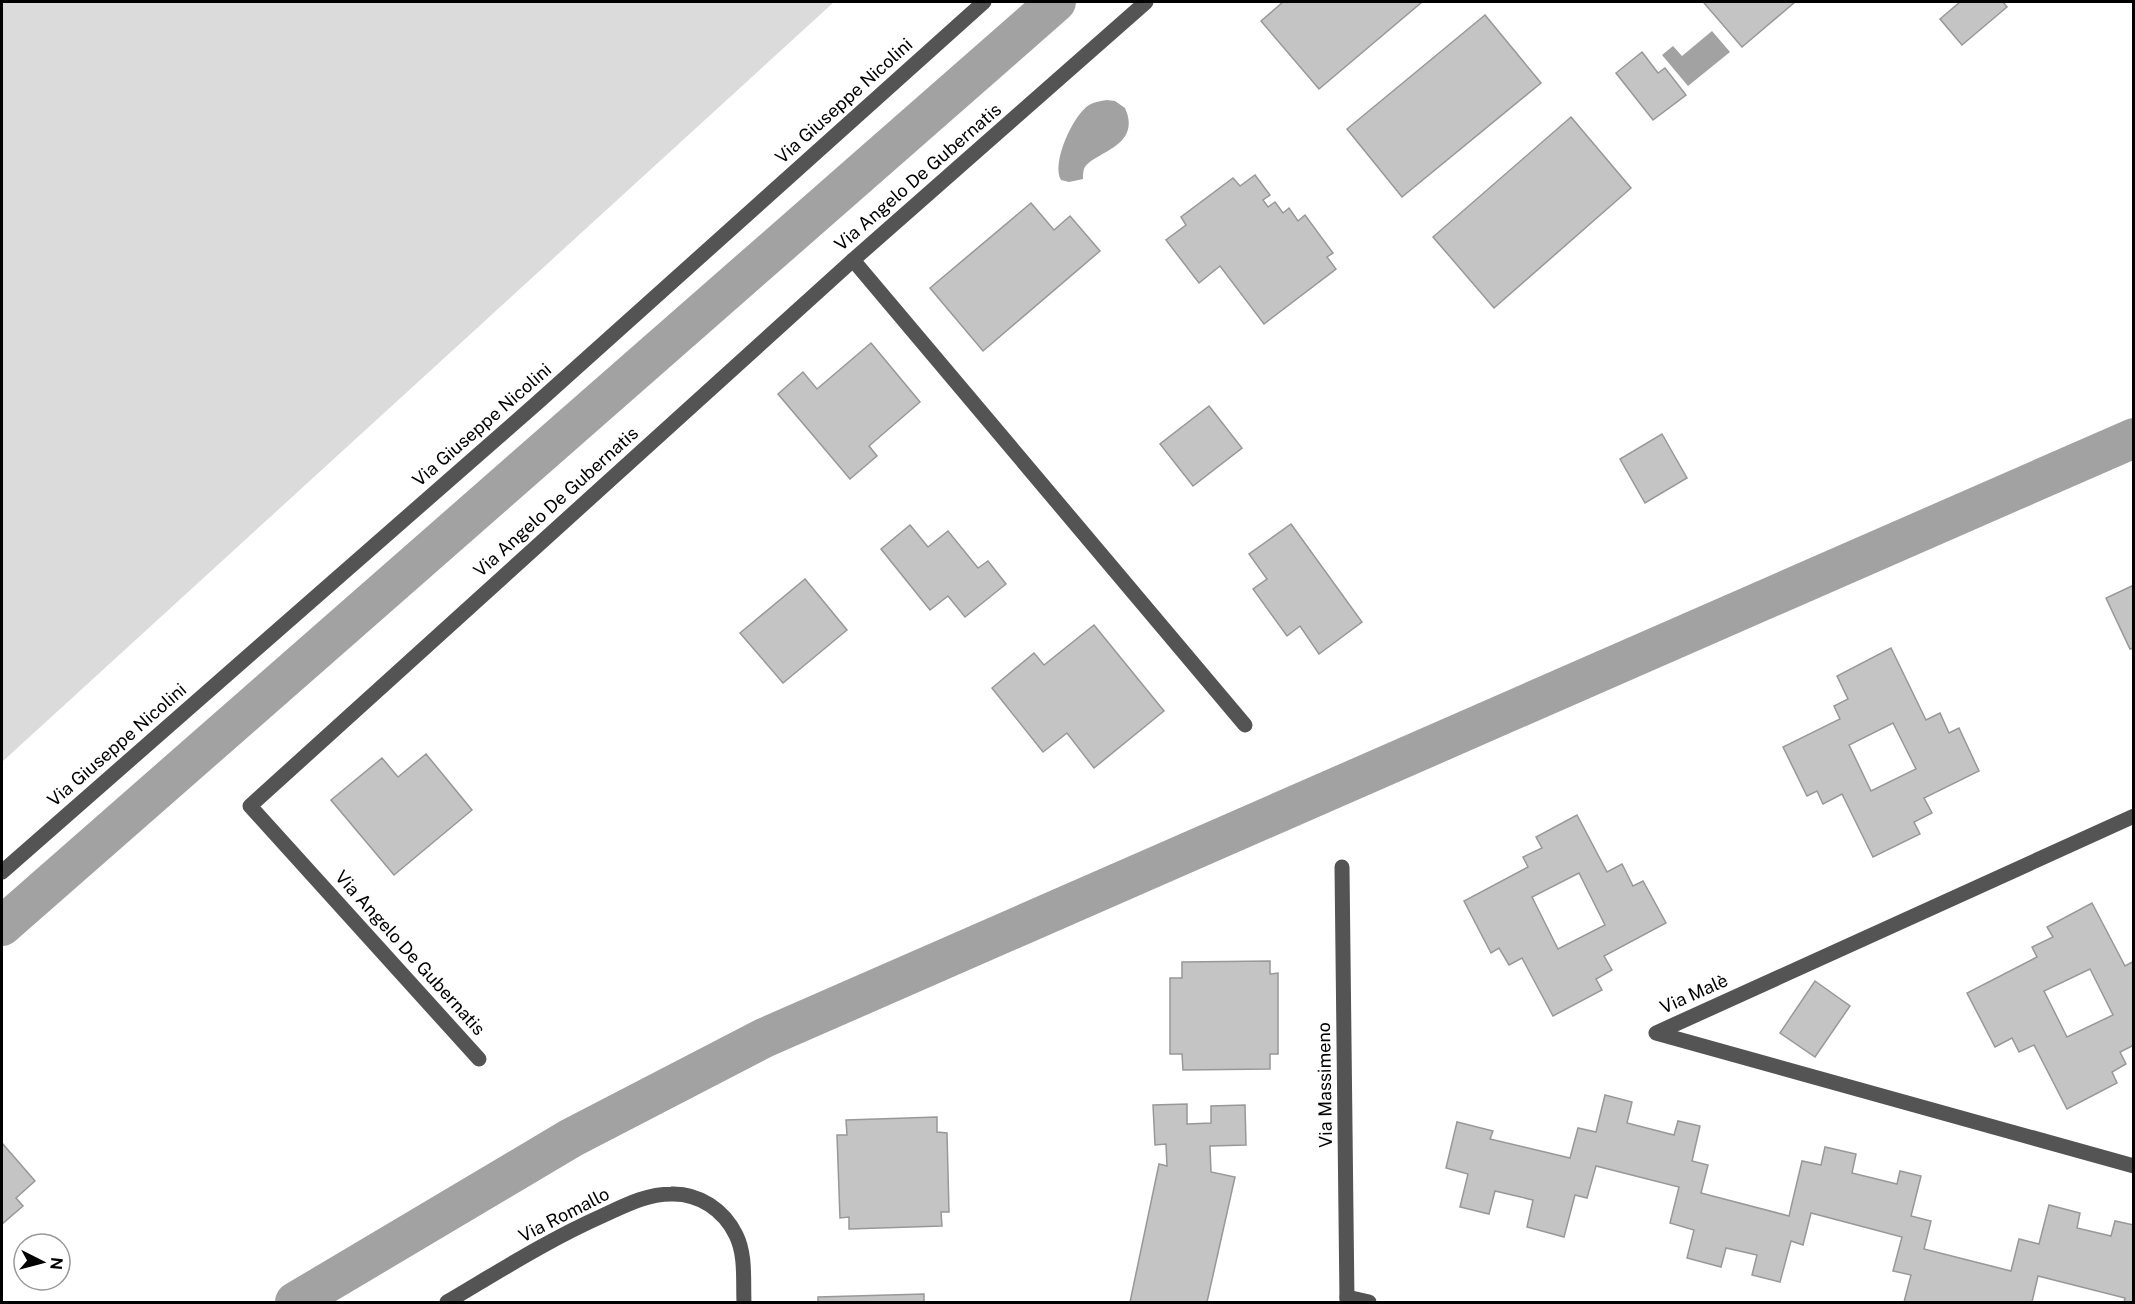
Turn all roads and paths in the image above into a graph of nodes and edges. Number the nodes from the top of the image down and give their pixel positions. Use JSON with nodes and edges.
{"nodes":[{"id":1,"x":984,"y":2,"type":"edge"},
{"id":2,"x":1146,"y":2,"type":"edge"},
{"id":3,"x":853,"y":260,"type":"junction"},
{"id":4,"x":1245,"y":725,"type":"dead end"},
{"id":5,"x":2133,"y":816,"type":"edge"},
{"id":6,"x":1342,"y":867,"type":"dead end"},
{"id":7,"x":2,"y":872,"type":"edge"},
{"id":8,"x":479,"y":1059,"type":"dead end"},
{"id":9,"x":2133,"y":1166,"type":"edge"},
{"id":10,"x":1347,"y":1300,"type":"edge"},
{"id":11,"x":447,"y":1302,"type":"edge"},
{"id":12,"x":744,"y":1302,"type":"edge"},
{"id":13,"x":1369,"y":1302,"type":"edge"}],
"edges":[{"from":1,"to":7,"type":"street","name":"Via Giuseppe Nicolini"},
{"from":2,"to":3,"type":"street","name":"Via Angelo De Gubernatis"},
{"from":3,"to":4,"type":"street"},
{"from":3,"to":8,"type":"street","name":"Via Angelo De Gubernatis"},
{"from":5,"to":9,"type":"street","name":"Via Malè"},
{"from":6,"to":10,"type":"street","name":"Via Massimeno"},
{"from":10,"to":13,"type":"street"},
{"from":11,"to":12,"type":"street","name":"Via Romallo"}]}
